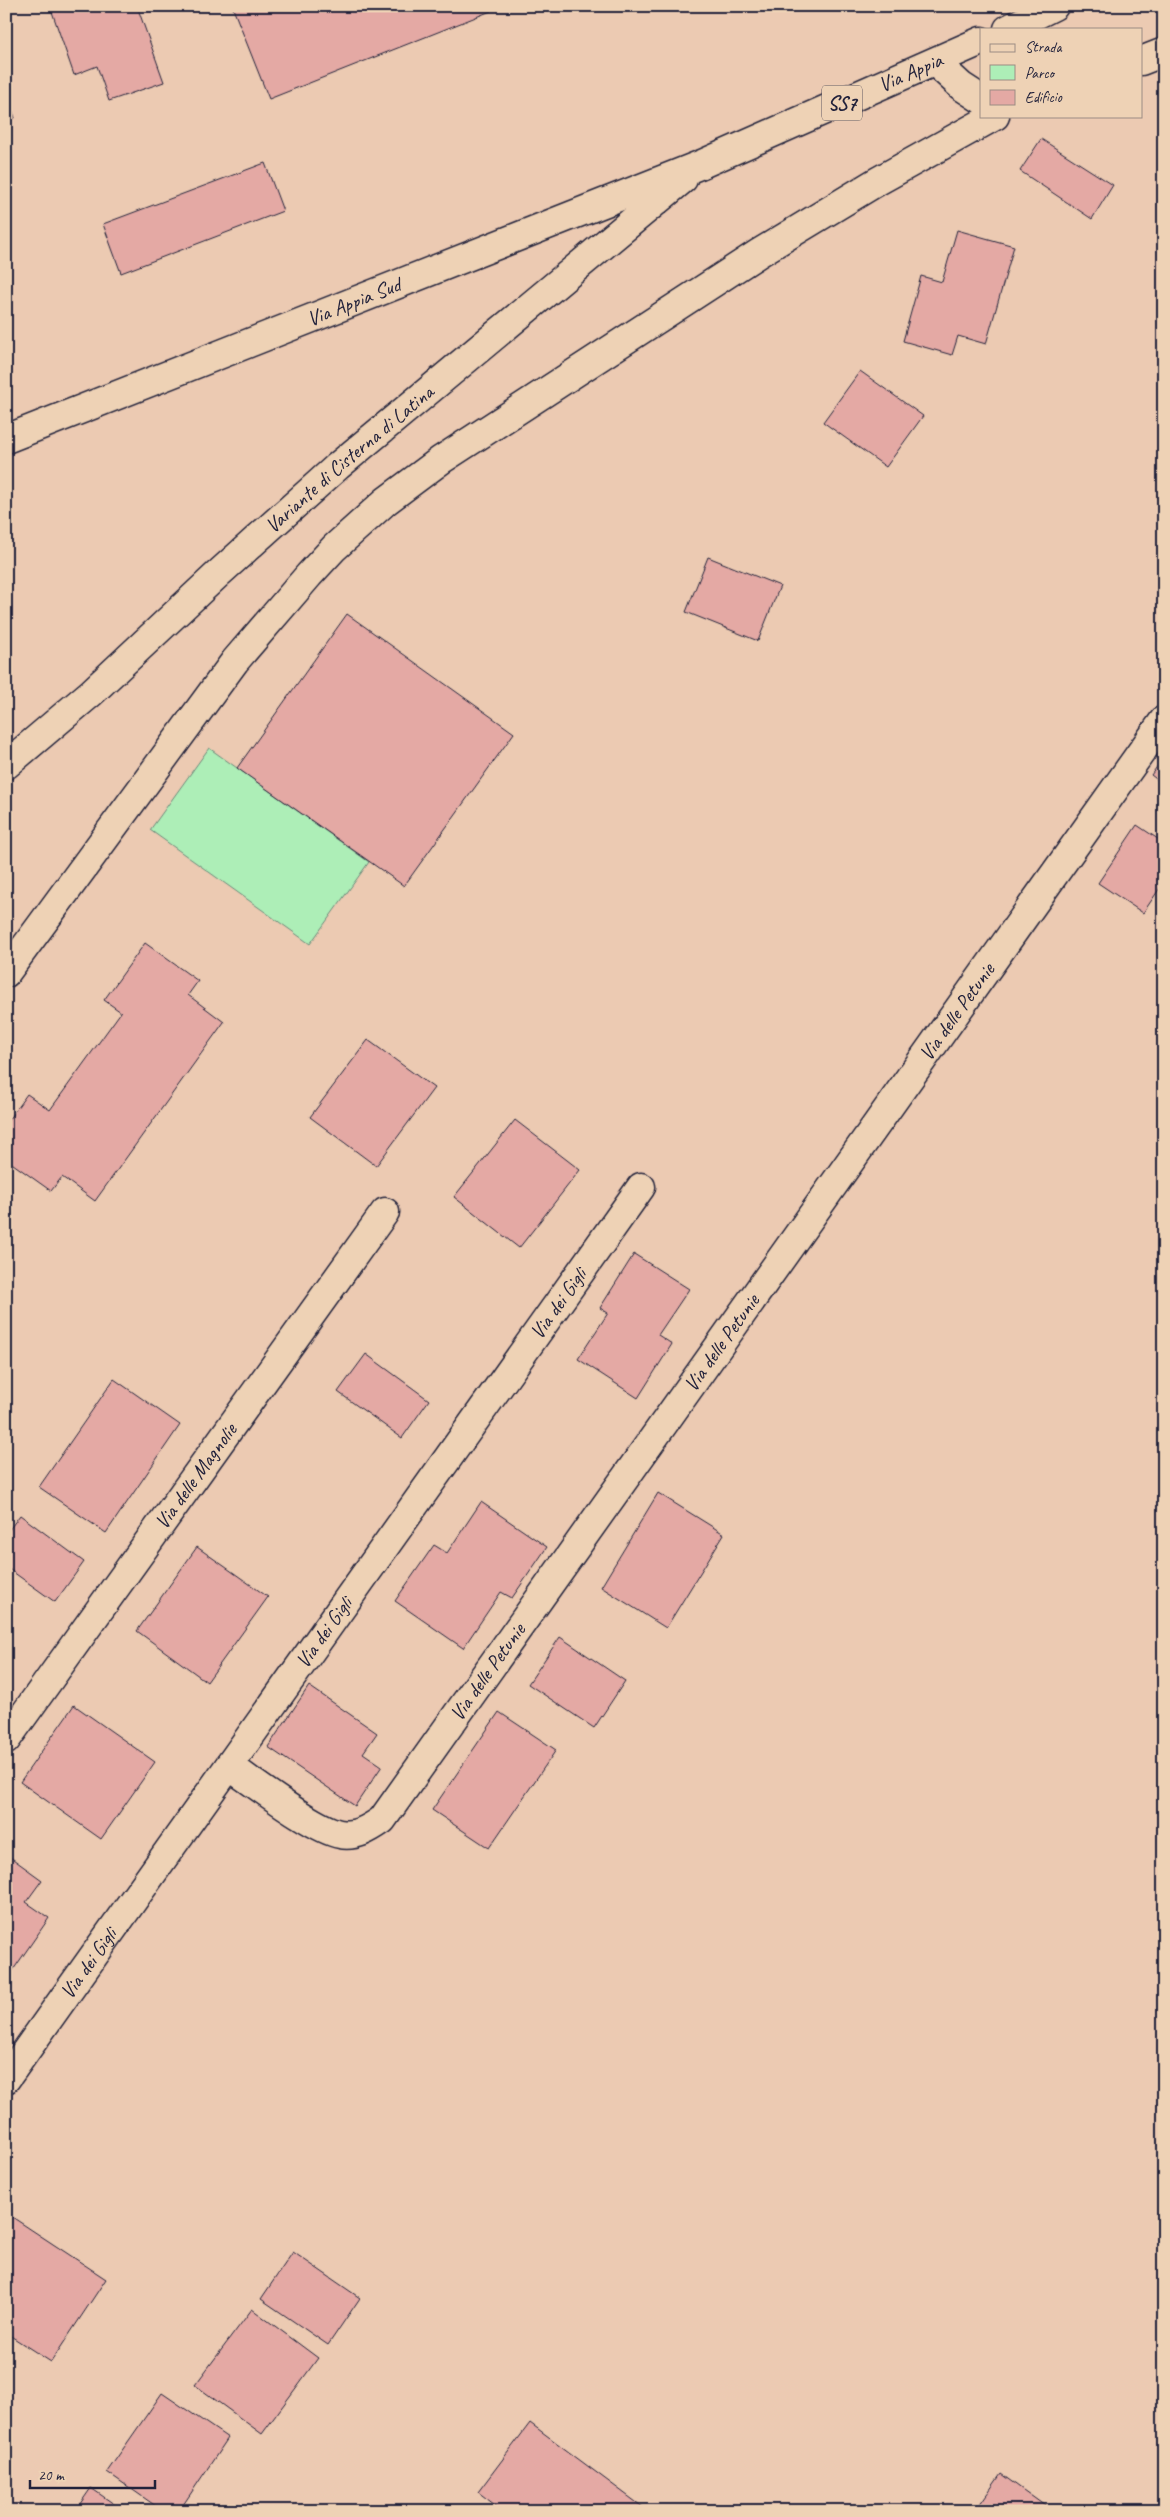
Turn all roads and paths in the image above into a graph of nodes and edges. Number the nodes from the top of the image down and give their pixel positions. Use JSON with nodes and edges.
{"nodes":[{"id":1,"x":1054,"y":6,"type":"edge"},
{"id":2,"x":1010,"y":28,"type":"edge"},
{"id":3,"x":980,"y":41,"type":"edge"},
{"id":4,"x":1164,"y":52,"type":"edge"},
{"id":5,"x":1142,"y":61,"type":"edge"},
{"id":6,"x":936,"y":63,"type":"junction"},
{"id":7,"x":980,"y":98,"type":"edge"},
{"id":8,"x":991,"y":118,"type":"edge"},
{"id":9,"x":702,"y":164,"type":"junction"},
{"id":10,"x":6,"y":439,"type":"edge"},
{"id":11,"x":91,"y":693,"type":"junction"},
{"id":12,"x":1164,"y":720,"type":"edge"},
{"id":13,"x":6,"y":750,"type":"edge"},
{"id":14,"x":6,"y":765,"type":"edge"},
{"id":15,"x":6,"y":780,"type":"edge"},
{"id":16,"x":6,"y":973,"type":"edge"},
{"id":17,"x":641,"y":1187,"type":"dead end"},
{"id":18,"x":384,"y":1212,"type":"dead end"},
{"id":19,"x":6,"y":1740,"type":"edge"},
{"id":20,"x":229,"y":1766,"type":"junction"},
{"id":21,"x":6,"y":2079,"type":"edge"}],
"edges":[{"from":1,"to":2,"type":"street"},
{"from":3,"to":6,"type":"street","name":"Via Appia","number":"SS7"},
{"from":4,"to":5,"type":"street"},
{"from":6,"to":7,"type":"street"},
{"from":6,"to":9,"type":"street","name":"Via Appia","number":"SS7"},
{"from":8,"to":16,"type":"street"},
{"from":9,"to":10,"type":"street","name":"Via Appia Sud"},
{"from":9,"to":11,"type":"street","name":"Variante di Cisterna di Latina"},
{"from":11,"to":13,"type":"street"},
{"from":11,"to":14,"type":"street","name":"Variante di Cisterna di Latina"},
{"from":11,"to":15,"type":"street"},
{"from":12,"to":20,"type":"street","name":"Via delle Petunie"},
{"from":17,"to":20,"type":"street","name":"Via dei Gigli"},
{"from":18,"to":19,"type":"street","name":"Via delle Magnolie"},
{"from":20,"to":21,"type":"street","name":"Via dei Gigli"}]}
